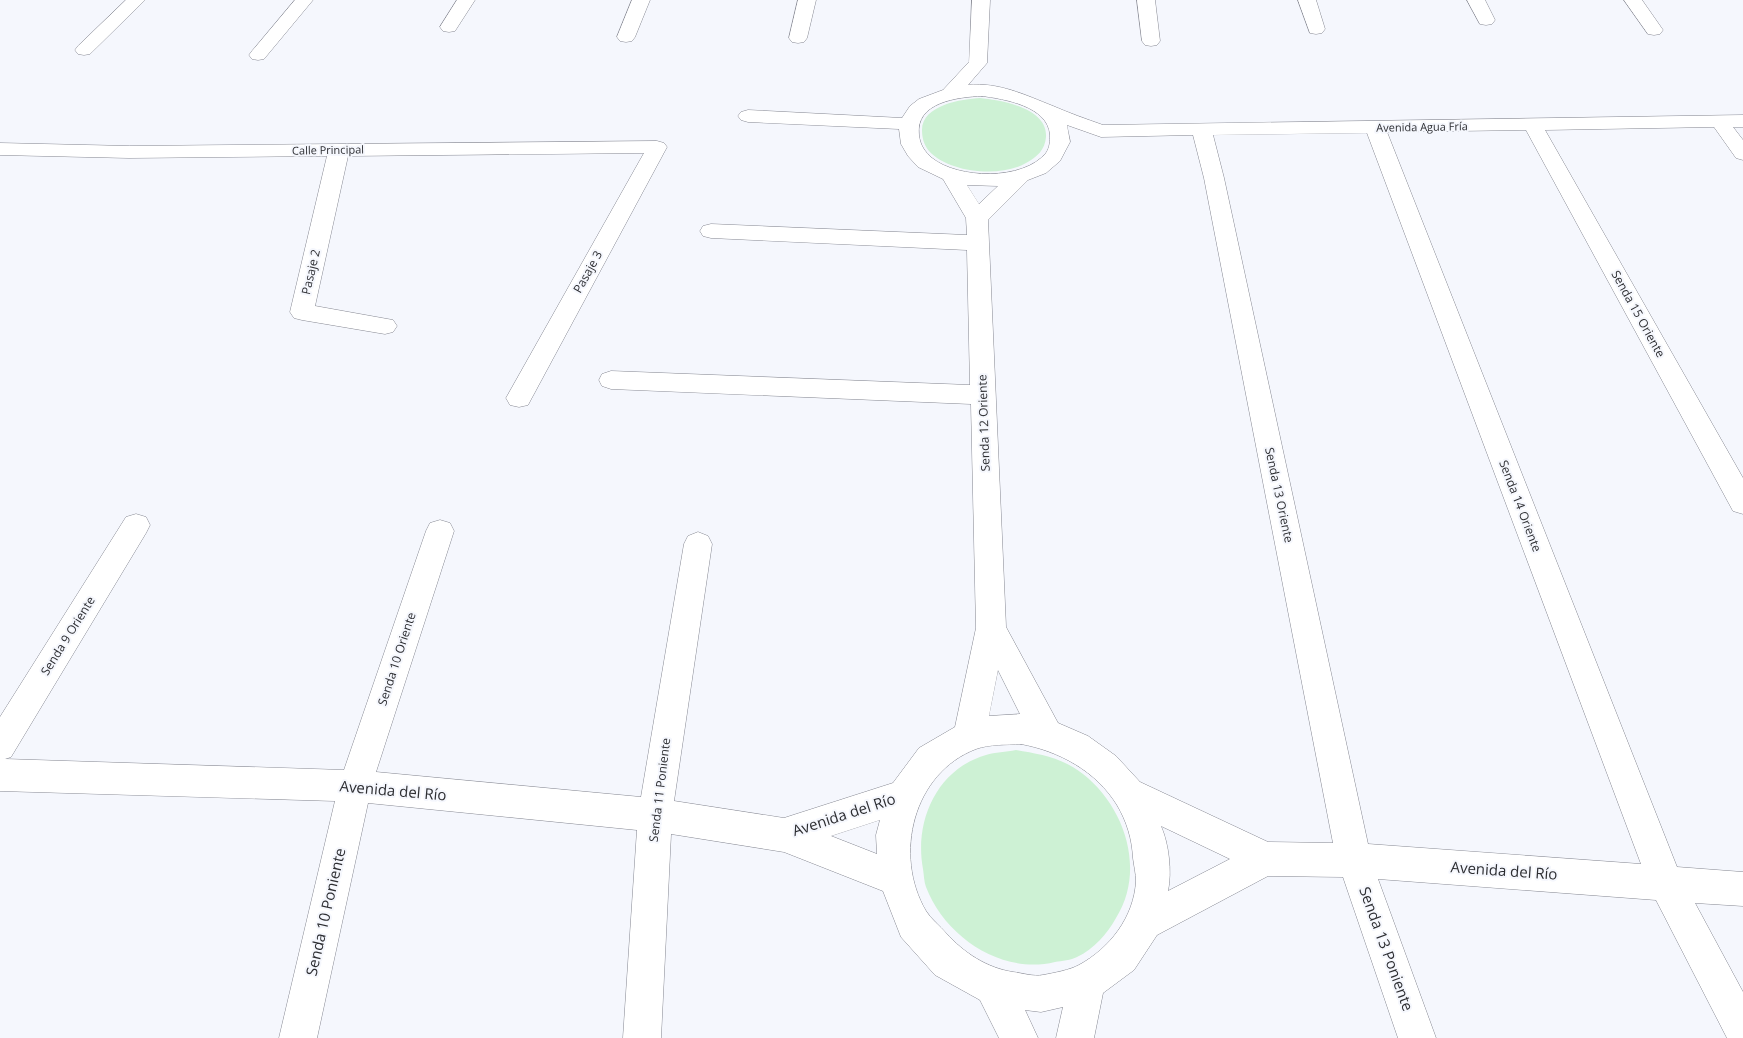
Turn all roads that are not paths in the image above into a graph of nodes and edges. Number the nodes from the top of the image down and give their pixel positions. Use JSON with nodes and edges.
{"nodes":[{"id":1,"x":136,"y":0,"type":"edge"},
{"id":2,"x":304,"y":0,"type":"edge"},
{"id":3,"x":466,"y":0,"type":"edge"},
{"id":4,"x":641,"y":0,"type":"edge"},
{"id":5,"x":807,"y":0,"type":"edge"},
{"id":6,"x":981,"y":0,"type":"edge"},
{"id":7,"x":1146,"y":0,"type":"edge"},
{"id":8,"x":1307,"y":0,"type":"edge"},
{"id":9,"x":1476,"y":0,"type":"edge"},
{"id":10,"x":1633,"y":0,"type":"edge"},
{"id":11,"x":1486,"y":20,"type":"dead end"},
{"id":12,"x":449,"y":27,"type":"dead end"},
{"id":13,"x":1316,"y":29,"type":"dead end"},
{"id":14,"x":1654,"y":30,"type":"dead end"},
{"id":15,"x":626,"y":37,"type":"dead end"},
{"id":16,"x":798,"y":38,"type":"dead end"},
{"id":17,"x":1151,"y":41,"type":"dead end"},
{"id":18,"x":84,"y":50,"type":"dead end"},
{"id":19,"x":258,"y":55,"type":"dead end"},
{"id":20,"x":978,"y":63,"type":"junction"},
{"id":21,"x":950,"y":94,"type":"junction"},
{"id":22,"x":1036,"y":105,"type":"junction"},
{"id":23,"x":748,"y":116,"type":"dead end"},
{"id":24,"x":1743,"y":121,"type":"edge"},
{"id":25,"x":1719,"y":122,"type":"junction"},
{"id":26,"x":909,"y":124,"type":"junction"},
{"id":27,"x":1533,"y":126,"type":"junction"},
{"id":28,"x":1374,"y":128,"type":"junction"},
{"id":29,"x":1202,"y":130,"type":"junction"},
{"id":30,"x":1101,"y":131,"type":"junction"},
{"id":31,"x":657,"y":147,"type":"joint"},
{"id":32,"x":339,"y":149,"type":"junction"},
{"id":33,"x":9,"y":150,"type":"edge"},
{"id":34,"x":1743,"y":154,"type":"edge"},
{"id":35,"x":1046,"y":164,"type":"junction"},
{"id":36,"x":0,"y":165,"type":"edge"},
{"id":37,"x":950,"y":174,"type":"junction"},
{"id":38,"x":1020,"y":176,"type":"junction"},
{"id":39,"x":978,"y":231,"type":"junction"},
{"id":40,"x":711,"y":232,"type":"dead end"},
{"id":41,"x":385,"y":326,"type":"dead end"},
{"id":42,"x":611,"y":380,"type":"dead end"},
{"id":43,"x":983,"y":395,"type":"junction"},
{"id":44,"x":520,"y":398,"type":"dead end"},
{"id":45,"x":1743,"y":503,"type":"edge"},
{"id":46,"x":136,"y":525,"type":"dead end"},
{"id":47,"x":440,"y":531,"type":"dead end"},
{"id":48,"x":698,"y":544,"type":"dead end"},
{"id":49,"x":990,"y":628,"type":"junction"},
{"id":50,"x":1047,"y":734,"type":"junction"},
{"id":51,"x":969,"y":736,"type":"junction"},
{"id":52,"x":0,"y":746,"type":"edge"},
{"id":53,"x":0,"y":775,"type":"edge"},
{"id":54,"x":355,"y":786,"type":"junction"},
{"id":55,"x":1128,"y":793,"type":"junction"},
{"id":56,"x":904,"y":796,"type":"junction"},
{"id":57,"x":655,"y":815,"type":"junction"},
{"id":58,"x":784,"y":835,"type":"junction"},
{"id":59,"x":1266,"y":859,"type":"junction"},
{"id":60,"x":1354,"y":860,"type":"junction"},
{"id":61,"x":896,"y":878,"type":"junction"},
{"id":62,"x":1666,"y":884,"type":"junction"},
{"id":63,"x":1743,"y":889,"type":"edge"},
{"id":64,"x":1144,"y":922,"type":"junction"},
{"id":65,"x":1087,"y":982,"type":"junction"},
{"id":66,"x":993,"y":987,"type":"junction"},
{"id":67,"x":1743,"y":1030,"type":"edge"},
{"id":68,"x":298,"y":1038,"type":"edge"},
{"id":69,"x":642,"y":1038,"type":"edge"},
{"id":70,"x":1019,"y":1038,"type":"edge"},
{"id":71,"x":1075,"y":1038,"type":"edge"},
{"id":72,"x":1418,"y":1038,"type":"edge"}],
"edges":[{"from":1,"to":18,"type":"street"},
{"from":2,"to":19,"type":"street"},
{"from":3,"to":12,"type":"street"},
{"from":4,"to":15,"type":"street"},
{"from":5,"to":16,"type":"street"},
{"from":6,"to":20,"type":"street"},
{"from":7,"to":17,"type":"street"},
{"from":8,"to":13,"type":"street"},
{"from":9,"to":11,"type":"street"},
{"from":10,"to":14,"type":"street"},
{"from":20,"to":21,"type":"street"},
{"from":20,"to":22,"type":"street"},
{"from":21,"to":22,"type":"street"},
{"from":21,"to":26,"type":"street"},
{"from":22,"to":30,"type":"street","name":"Avenida Agua Fría"},
{"from":22,"to":35,"type":"street"},
{"from":23,"to":26,"type":"street"},
{"from":24,"to":25,"type":"street","name":"Avenida Agua Fría"},
{"from":25,"to":27,"type":"street","name":"Avenida Agua Fría"},
{"from":25,"to":34,"type":"street"},
{"from":26,"to":37,"type":"street"},
{"from":27,"to":28,"type":"street","name":"Avenida Agua Fría"},
{"from":27,"to":45,"type":"street","name":"Senda 15 Oriente"},
{"from":28,"to":29,"type":"street","name":"Avenida Agua Fría"},
{"from":28,"to":62,"type":"street","name":"Senda 14 Oriente"},
{"from":29,"to":30,"type":"street","name":"Avenida Agua Fría"},
{"from":29,"to":60,"type":"street","name":"Senda 13 Oriente"},
{"from":30,"to":35,"type":"street"},
{"from":31,"to":32,"type":"street","name":"Calle Principal"},
{"from":31,"to":44,"type":"street","name":"Pasaje 3"},
{"from":32,"to":33,"type":"street","name":"Calle Principal"},
{"from":32,"to":41,"type":"street","name":"Pasaje 2"},
{"from":33,"to":36,"type":"street"},
{"from":35,"to":38,"type":"street"},
{"from":37,"to":38,"type":"street"},
{"from":37,"to":39,"type":"street","name":"Senda 12 Oriente"},
{"from":38,"to":39,"type":"street"},
{"from":39,"to":40,"type":"street"},
{"from":39,"to":43,"type":"street","name":"Senda 12 Oriente"},
{"from":42,"to":43,"type":"street"},
{"from":43,"to":49,"type":"street","name":"Senda 12 Oriente"},
{"from":46,"to":52,"type":"street","name":"Senda 9 Oriente"},
{"from":47,"to":54,"type":"street","name":"Senda 10 Oriente"},
{"from":48,"to":57,"type":"street","name":"Senda 11 Poniente"},
{"from":49,"to":50,"type":"street","name":"Senda 12 Oriente"},
{"from":49,"to":51,"type":"street","name":"Senda 12 Oriente"},
{"from":50,"to":51,"type":"street"},
{"from":50,"to":55,"type":"street"},
{"from":51,"to":56,"type":"street"},
{"from":53,"to":54,"type":"street","name":"Avenida del Río"},
{"from":54,"to":57,"type":"street","name":"Avenida del Río"},
{"from":54,"to":68,"type":"street","name":"Senda 10 Poniente"},
{"from":55,"to":59,"type":"street","name":"Avenida del Río"},
{"from":55,"to":64,"type":"street"},
{"from":56,"to":58,"type":"street","name":"Avenida del Río"},
{"from":56,"to":61,"type":"street"},
{"from":57,"to":58,"type":"street","name":"Avenida del Río"},
{"from":57,"to":69,"type":"street","name":"Senda 11 Poniente"},
{"from":58,"to":61,"type":"street","name":"Avenida del Río"},
{"from":59,"to":60,"type":"street","name":"Avenida del Río"},
{"from":59,"to":64,"type":"street","name":"Avenida del Río"},
{"from":60,"to":62,"type":"street","name":"Avenida del Río"},
{"from":60,"to":72,"type":"street","name":"Senda 13 Poniente"},
{"from":61,"to":66,"type":"street"},
{"from":62,"to":63,"type":"street","name":"Avenida del Río"},
{"from":62,"to":67,"type":"street","name":"Senda 14 Oriente"},
{"from":64,"to":65,"type":"street"},
{"from":65,"to":66,"type":"street"},
{"from":65,"to":71,"type":"street"},
{"from":66,"to":70,"type":"street"}]}
